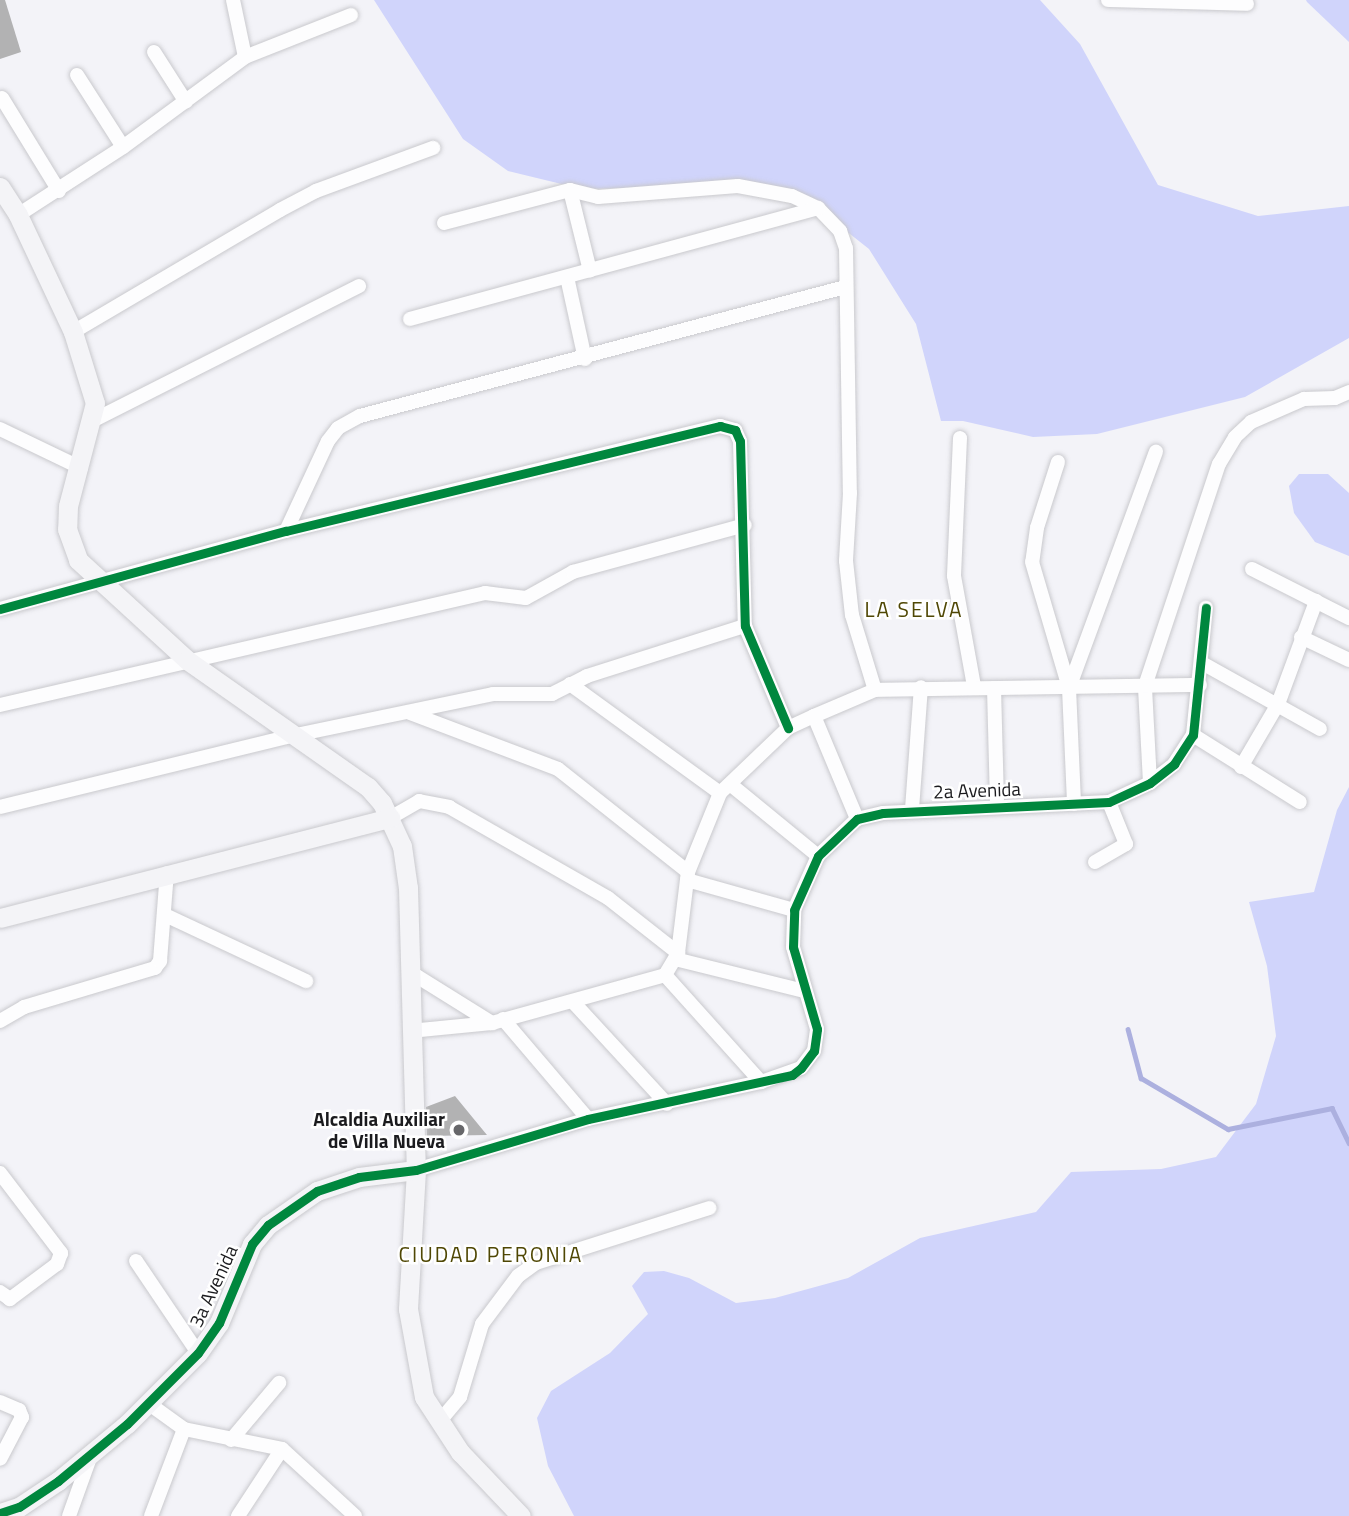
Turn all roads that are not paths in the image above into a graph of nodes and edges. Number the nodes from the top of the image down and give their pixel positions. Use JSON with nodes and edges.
{"nodes":[{"id":1,"x":233,"y":0,"type":"edge"},
{"id":2,"x":1108,"y":0,"type":"edge"},
{"id":3,"x":1247,"y":4,"type":"dead end"},
{"id":4,"x":351,"y":15,"type":"dead end"},
{"id":5,"x":154,"y":52,"type":"dead end"},
{"id":6,"x":245,"y":57,"type":"junction"},
{"id":7,"x":77,"y":75,"type":"dead end"},
{"id":8,"x":2,"y":98,"type":"edge"},
{"id":9,"x":186,"y":102,"type":"junction"},
{"id":10,"x":123,"y":147,"type":"junction"},
{"id":11,"x":433,"y":148,"type":"dead end"},
{"id":12,"x":0,"y":187,"type":"edge"},
{"id":13,"x":59,"y":191,"type":"junction"},
{"id":14,"x":570,"y":191,"type":"junction"},
{"id":15,"x":818,"y":208,"type":"junction"},
{"id":16,"x":18,"y":215,"type":"junction"},
{"id":17,"x":444,"y":223,"type":"dead end"},
{"id":18,"x":590,"y":271,"type":"junction"},
{"id":19,"x":568,"y":277,"type":"junction"},
{"id":20,"x":359,"y":286,"type":"dead end"},
{"id":21,"x":845,"y":287,"type":"junction"},
{"id":22,"x":410,"y":319,"type":"dead end"},
{"id":23,"x":73,"y":332,"type":"junction"},
{"id":24,"x":585,"y":359,"type":"junction"},
{"id":25,"x":1349,"y":392,"type":"edge"},
{"id":26,"x":1335,"y":398,"type":"junction"},
{"id":27,"x":1349,"y":405,"type":"edge"},
{"id":28,"x":94,"y":421,"type":"junction"},
{"id":29,"x":0,"y":429,"type":"edge"},
{"id":30,"x":960,"y":438,"type":"dead end"},
{"id":31,"x":1156,"y":452,"type":"dead end"},
{"id":32,"x":1058,"y":462,"type":"dead end"},
{"id":33,"x":82,"y":468,"type":"junction"},
{"id":34,"x":745,"y":526,"type":"junction"},
{"id":35,"x":286,"y":531,"type":"junction"},
{"id":36,"x":1252,"y":569,"type":"dead end"},
{"id":37,"x":104,"y":583,"type":"junction"},
{"id":38,"x":1316,"y":601,"type":"junction"},
{"id":39,"x":1206,"y":608,"type":"dead end"},
{"id":40,"x":0,"y":609,"type":"edge"},
{"id":41,"x":1349,"y":618,"type":"edge"},
{"id":42,"x":745,"y":626,"type":"junction"},
{"id":43,"x":1301,"y":637,"type":"junction"},
{"id":44,"x":187,"y":660,"type":"junction"},
{"id":45,"x":1349,"y":660,"type":"edge"},
{"id":46,"x":1202,"y":663,"type":"junction"},
{"id":47,"x":570,"y":684,"type":"junction"},
{"id":48,"x":1200,"y":685,"type":"junction"},
{"id":49,"x":974,"y":686,"type":"junction"},
{"id":50,"x":1144,"y":686,"type":"junction"},
{"id":51,"x":921,"y":687,"type":"junction"},
{"id":52,"x":994,"y":688,"type":"junction"},
{"id":53,"x":1069,"y":688,"type":"junction"},
{"id":54,"x":875,"y":690,"type":"junction"},
{"id":55,"x":1278,"y":704,"type":"junction"},
{"id":56,"x":0,"y":705,"type":"edge"},
{"id":57,"x":410,"y":713,"type":"junction"},
{"id":58,"x":814,"y":716,"type":"junction"},
{"id":59,"x":788,"y":728,"type":"junction"},
{"id":60,"x":1320,"y":729,"type":"dead end"},
{"id":61,"x":1193,"y":735,"type":"junction"},
{"id":62,"x":291,"y":736,"type":"junction"},
{"id":63,"x":1241,"y":767,"type":"junction"},
{"id":64,"x":1150,"y":783,"type":"junction"},
{"id":65,"x":725,"y":789,"type":"junction"},
{"id":66,"x":1109,"y":802,"type":"junction"},
{"id":67,"x":1300,"y":802,"type":"dead end"},
{"id":68,"x":1074,"y":804,"type":"junction"},
{"id":69,"x":997,"y":806,"type":"junction"},
{"id":70,"x":0,"y":807,"type":"edge"},
{"id":71,"x":912,"y":809,"type":"junction"},
{"id":72,"x":390,"y":818,"type":"junction"},
{"id":73,"x":857,"y":819,"type":"junction"},
{"id":74,"x":818,"y":856,"type":"junction"},
{"id":75,"x":1095,"y":862,"type":"dead end"},
{"id":76,"x":167,"y":873,"type":"junction"},
{"id":77,"x":688,"y":876,"type":"junction"},
{"id":78,"x":794,"y":910,"type":"junction"},
{"id":79,"x":165,"y":915,"type":"junction"},
{"id":80,"x":0,"y":918,"type":"edge"},
{"id":81,"x":677,"y":956,"type":"junction"},
{"id":82,"x":410,"y":972,"type":"junction"},
{"id":83,"x":665,"y":975,"type":"junction"},
{"id":84,"x":306,"y":981,"type":"dead end"},
{"id":85,"x":804,"y":990,"type":"junction"},
{"id":86,"x":574,"y":1003,"type":"junction"},
{"id":87,"x":0,"y":1021,"type":"edge"},
{"id":88,"x":498,"y":1021,"type":"junction"},
{"id":89,"x":410,"y":1031,"type":"junction"},
{"id":90,"x":761,"y":1082,"type":"junction"},
{"id":91,"x":667,"y":1104,"type":"junction"},
{"id":92,"x":589,"y":1119,"type":"junction"},
{"id":93,"x":416,"y":1170,"type":"junction"},
{"id":94,"x":0,"y":1173,"type":"edge"},
{"id":95,"x":709,"y":1208,"type":"dead end"},
{"id":96,"x":136,"y":1261,"type":"dead end"},
{"id":97,"x":0,"y":1292,"type":"edge"},
{"id":98,"x":198,"y":1353,"type":"junction"},
{"id":99,"x":279,"y":1383,"type":"dead end"},
{"id":100,"x":0,"y":1402,"type":"edge"},
{"id":101,"x":148,"y":1404,"type":"junction"},
{"id":102,"x":439,"y":1422,"type":"junction"},
{"id":103,"x":184,"y":1429,"type":"junction"},
{"id":104,"x":231,"y":1440,"type":"junction"},
{"id":105,"x":282,"y":1449,"type":"junction"},
{"id":106,"x":92,"y":1454,"type":"junction"},
{"id":107,"x":0,"y":1459,"type":"edge"},
{"id":108,"x":337,"y":1510,"type":"edge"},
{"id":109,"x":20,"y":1511,"type":"edge"},
{"id":110,"x":0,"y":1513,"type":"edge"},
{"id":111,"x":69,"y":1516,"type":"edge"},
{"id":112,"x":151,"y":1516,"type":"edge"},
{"id":113,"x":238,"y":1516,"type":"edge"},
{"id":114,"x":355,"y":1516,"type":"edge"},
{"id":115,"x":521,"y":1516,"type":"edge"}],
"edges":[{"from":1,"to":6,"type":"street"},
{"from":2,"to":3,"type":"street"},
{"from":4,"to":6,"type":"street"},
{"from":5,"to":9,"type":"street"},
{"from":6,"to":9,"type":"street"},
{"from":7,"to":10,"type":"street"},
{"from":8,"to":13,"type":"street"},
{"from":9,"to":10,"type":"street"},
{"from":10,"to":13,"type":"street"},
{"from":11,"to":23,"type":"street"},
{"from":12,"to":16,"type":"main road"},
{"from":13,"to":16,"type":"street"},
{"from":14,"to":15,"type":"street"},
{"from":14,"to":17,"type":"street"},
{"from":14,"to":18,"type":"street"},
{"from":15,"to":18,"type":"street"},
{"from":15,"to":21,"type":"street"},
{"from":16,"to":23,"type":"main road"},
{"from":18,"to":19,"type":"street"},
{"from":19,"to":22,"type":"street"},
{"from":19,"to":24,"type":"street"},
{"from":20,"to":28,"type":"street"},
{"from":21,"to":24,"type":"street"},
{"from":21,"to":54,"type":"street"},
{"from":23,"to":28,"type":"main road"},
{"from":24,"to":35,"type":"street"},
{"from":25,"to":26,"type":"street"},
{"from":26,"to":27,"type":"street"},
{"from":26,"to":50,"type":"street"},
{"from":28,"to":33,"type":"main road"},
{"from":29,"to":33,"type":"street"},
{"from":30,"to":49,"type":"street"},
{"from":31,"to":53,"type":"street"},
{"from":32,"to":53,"type":"street"},
{"from":33,"to":37,"type":"main road"},
{"from":34,"to":35,"type":"street"},
{"from":34,"to":42,"type":"street"},
{"from":34,"to":44,"type":"street"},
{"from":35,"to":37,"type":"street"},
{"from":36,"to":38,"type":"street"},
{"from":37,"to":40,"type":"street"},
{"from":37,"to":44,"type":"main road"},
{"from":38,"to":41,"type":"street"},
{"from":38,"to":43,"type":"street"},
{"from":39,"to":46,"type":"street","name":"2a Avenida"},
{"from":42,"to":47,"type":"street"},
{"from":42,"to":59,"type":"street"},
{"from":43,"to":45,"type":"street"},
{"from":43,"to":55,"type":"street"},
{"from":44,"to":56,"type":"street"},
{"from":44,"to":62,"type":"main road"},
{"from":46,"to":48,"type":"street","name":"2a Avenida"},
{"from":46,"to":55,"type":"street"},
{"from":47,"to":57,"type":"street"},
{"from":47,"to":65,"type":"street"},
{"from":48,"to":50,"type":"street"},
{"from":48,"to":61,"type":"street","name":"2a Avenida"},
{"from":49,"to":51,"type":"street"},
{"from":49,"to":52,"type":"street"},
{"from":50,"to":53,"type":"street"},
{"from":50,"to":64,"type":"street"},
{"from":51,"to":54,"type":"street"},
{"from":51,"to":71,"type":"street"},
{"from":52,"to":53,"type":"street"},
{"from":52,"to":69,"type":"street"},
{"from":53,"to":68,"type":"street"},
{"from":54,"to":58,"type":"street"},
{"from":55,"to":60,"type":"street"},
{"from":55,"to":63,"type":"street"},
{"from":57,"to":62,"type":"street"},
{"from":57,"to":77,"type":"street"},
{"from":58,"to":59,"type":"street"},
{"from":58,"to":73,"type":"street"},
{"from":59,"to":65,"type":"street"},
{"from":61,"to":63,"type":"street"},
{"from":61,"to":64,"type":"street","name":"2a Avenida"},
{"from":62,"to":70,"type":"street"},
{"from":62,"to":72,"type":"main road"},
{"from":63,"to":67,"type":"street"},
{"from":64,"to":66,"type":"street","name":"2a Avenida"},
{"from":65,"to":74,"type":"street"},
{"from":65,"to":77,"type":"street"},
{"from":66,"to":68,"type":"street","name":"2a Avenida"},
{"from":66,"to":75,"type":"street"},
{"from":68,"to":69,"type":"street","name":"2a Avenida"},
{"from":69,"to":71,"type":"street","name":"2a Avenida"},
{"from":71,"to":73,"type":"street","name":"2a Avenida"},
{"from":72,"to":76,"type":"main road"},
{"from":72,"to":81,"type":"street"},
{"from":72,"to":82,"type":"main road"},
{"from":73,"to":74,"type":"street"},
{"from":74,"to":78,"type":"street"},
{"from":76,"to":79,"type":"street"},
{"from":76,"to":80,"type":"main road"},
{"from":77,"to":78,"type":"street"},
{"from":77,"to":81,"type":"street"},
{"from":78,"to":85,"type":"street"},
{"from":79,"to":84,"type":"street"},
{"from":79,"to":87,"type":"street"},
{"from":81,"to":83,"type":"street"},
{"from":81,"to":85,"type":"street"},
{"from":82,"to":88,"type":"street"},
{"from":82,"to":89,"type":"main road"},
{"from":83,"to":86,"type":"street"},
{"from":83,"to":90,"type":"street"},
{"from":85,"to":90,"type":"street"},
{"from":86,"to":88,"type":"street"},
{"from":86,"to":91,"type":"street"},
{"from":88,"to":89,"type":"street"},
{"from":88,"to":92,"type":"street"},
{"from":89,"to":93,"type":"main road"},
{"from":90,"to":91,"type":"street"},
{"from":91,"to":92,"type":"street"},
{"from":92,"to":93,"type":"street"},
{"from":93,"to":98,"type":"main road","name":"3a Avenida"},
{"from":93,"to":102,"type":"main road"},
{"from":94,"to":97,"type":"street"},
{"from":95,"to":102,"type":"street"},
{"from":96,"to":98,"type":"street"},
{"from":98,"to":101,"type":"main road","name":"3a Avenida"},
{"from":99,"to":104,"type":"street"},
{"from":100,"to":107,"type":"street"},
{"from":101,"to":103,"type":"street"},
{"from":101,"to":106,"type":"main road","name":"3a Avenida"},
{"from":102,"to":115,"type":"main road"},
{"from":103,"to":104,"type":"street"},
{"from":103,"to":112,"type":"street"},
{"from":104,"to":105,"type":"street"},
{"from":105,"to":108,"type":"street"},
{"from":105,"to":113,"type":"street"},
{"from":106,"to":109,"type":"main road","name":"3a Avenida"},
{"from":106,"to":111,"type":"street"},
{"from":108,"to":114,"type":"street"},
{"from":109,"to":110,"type":"main road","name":"3a Avenida"}]}
